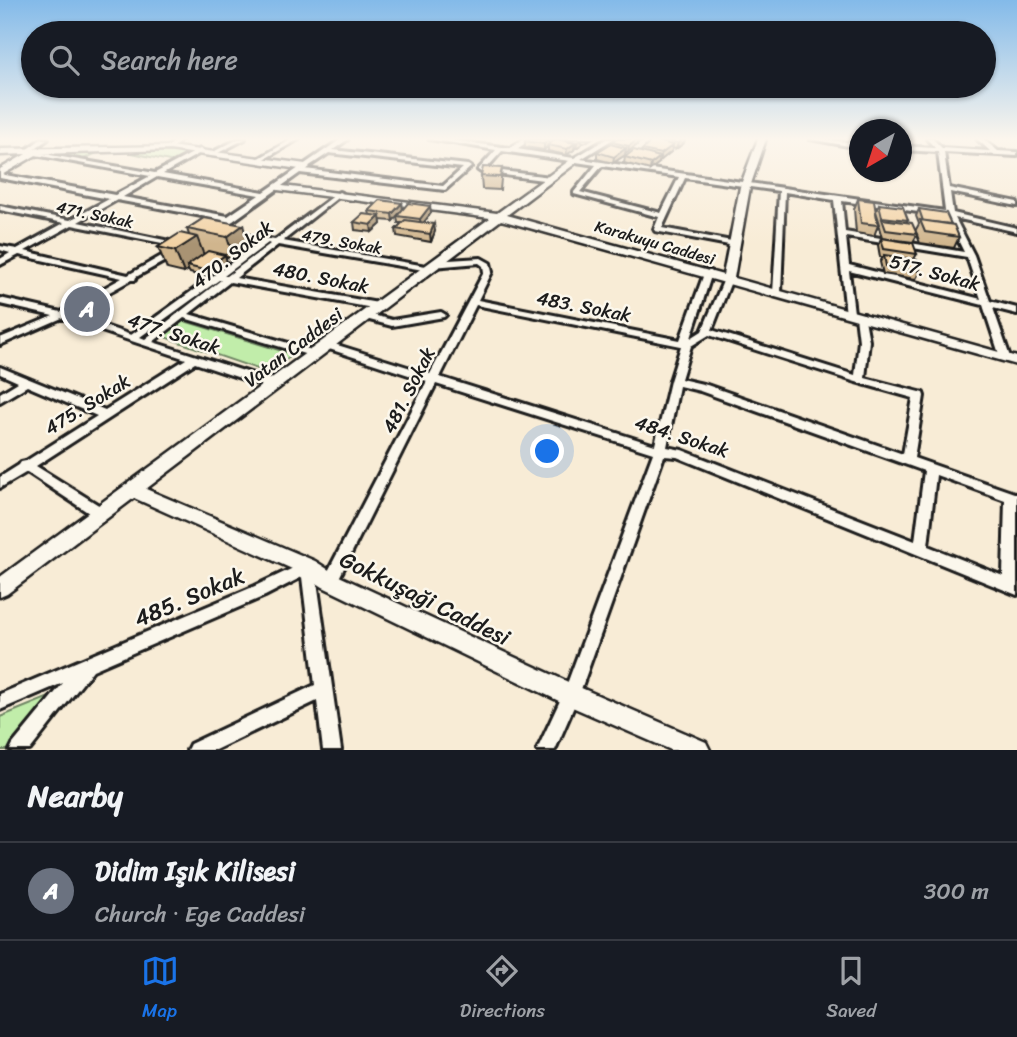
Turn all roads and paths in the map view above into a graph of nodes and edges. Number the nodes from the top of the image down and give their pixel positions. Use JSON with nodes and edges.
{"nodes":[{"id":1,"x":0,"y":174,"type":"edge"},
{"id":2,"x":159,"y":174,"type":"joint"},
{"id":3,"x":297,"y":174,"type":"edge"},
{"id":4,"x":341,"y":174,"type":"edge"},
{"id":5,"x":460,"y":174,"type":"edge"},
{"id":6,"x":512,"y":174,"type":"edge"},
{"id":7,"x":557,"y":174,"type":"edge"},
{"id":8,"x":592,"y":174,"type":"edge"},
{"id":9,"x":663,"y":174,"type":"edge"},
{"id":10,"x":750,"y":174,"type":"edge"},
{"id":11,"x":943,"y":174,"type":"edge"},
{"id":12,"x":682,"y":177,"type":"junction"},
{"id":13,"x":551,"y":179,"type":"junction"},
{"id":14,"x":278,"y":187,"type":"junction"},
{"id":15,"x":745,"y":187,"type":"junction"},
{"id":16,"x":944,"y":189,"type":"junction"},
{"id":17,"x":782,"y":192,"type":"junction"},
{"id":18,"x":266,"y":194,"type":"junction"},
{"id":19,"x":339,"y":194,"type":"junction"},
{"id":20,"x":119,"y":196,"type":"junction"},
{"id":21,"x":838,"y":199,"type":"junction"},
{"id":22,"x":1017,"y":204,"type":"edge"},
{"id":23,"x":0,"y":208,"type":"edge"},
{"id":24,"x":948,"y":214,"type":"junction"},
{"id":25,"x":499,"y":216,"type":"junction"},
{"id":26,"x":663,"y":216,"type":"junction"},
{"id":27,"x":230,"y":219,"type":"junction"},
{"id":28,"x":70,"y":223,"type":"junction"},
{"id":29,"x":212,"y":230,"type":"junction"},
{"id":30,"x":1017,"y":230,"type":"edge"},
{"id":31,"x":842,"y":234,"type":"junction"},
{"id":32,"x":203,"y":236,"type":"edge"},
{"id":33,"x":270,"y":242,"type":"junction"},
{"id":34,"x":734,"y":244,"type":"junction"},
{"id":35,"x":0,"y":248,"type":"edge"},
{"id":36,"x":19,"y":252,"type":"junction"},
{"id":37,"x":970,"y":255,"type":"junction"},
{"id":38,"x":0,"y":262,"type":"edge"},
{"id":39,"x":430,"y":267,"type":"junction"},
{"id":40,"x":845,"y":267,"type":"junction"},
{"id":41,"x":708,"y":273,"type":"junction"},
{"id":42,"x":217,"y":277,"type":"junction"},
{"id":43,"x":132,"y":278,"type":"junction"},
{"id":44,"x":230,"y":278,"type":"junction"},
{"id":45,"x":728,"y":279,"type":"junction"},
{"id":46,"x":776,"y":293,"type":"junction"},
{"id":47,"x":0,"y":301,"type":"edge"},
{"id":48,"x":474,"y":302,"type":"junction"},
{"id":49,"x":986,"y":303,"type":"junction"},
{"id":50,"x":378,"y":306,"type":"junction"},
{"id":51,"x":1017,"y":311,"type":"edge"},
{"id":52,"x":62,"y":315,"type":"junction"},
{"id":53,"x":183,"y":315,"type":"junction"},
{"id":54,"x":441,"y":315,"type":"dead end"},
{"id":55,"x":855,"y":315,"type":"junction"},
{"id":56,"x":365,"y":316,"type":"junction"},
{"id":57,"x":707,"y":331,"type":"junction"},
{"id":58,"x":133,"y":338,"type":"junction"},
{"id":59,"x":0,"y":342,"type":"edge"},
{"id":60,"x":147,"y":342,"type":"junction"},
{"id":61,"x":687,"y":344,"type":"junction"},
{"id":62,"x":321,"y":349,"type":"junction"},
{"id":63,"x":1005,"y":357,"type":"junction"},
{"id":64,"x":195,"y":358,"type":"junction"},
{"id":65,"x":1017,"y":360,"type":"edge"},
{"id":66,"x":0,"y":370,"type":"edge"},
{"id":67,"x":433,"y":378,"type":"junction"},
{"id":68,"x":860,"y":380,"type":"junction"},
{"id":69,"x":675,"y":381,"type":"junction"},
{"id":70,"x":23,"y":383,"type":"junction"},
{"id":71,"x":274,"y":385,"type":"junction"},
{"id":72,"x":0,"y":398,"type":"edge"},
{"id":73,"x":103,"y":414,"type":"junction"},
{"id":74,"x":660,"y":451,"type":"junction"},
{"id":75,"x":908,"y":460,"type":"junction"},
{"id":76,"x":25,"y":465,"type":"junction"},
{"id":77,"x":931,"y":468,"type":"junction"},
{"id":78,"x":0,"y":483,"type":"edge"},
{"id":79,"x":132,"y":490,"type":"junction"},
{"id":80,"x":1014,"y":498,"type":"edge"},
{"id":81,"x":100,"y":513,"type":"junction"},
{"id":82,"x":921,"y":548,"type":"junction"},
{"id":83,"x":308,"y":567,"type":"junction"},
{"id":84,"x":330,"y":581,"type":"junction"},
{"id":85,"x":1013,"y":587,"type":"edge"},
{"id":86,"x":0,"y":588,"type":"edge"},
{"id":87,"x":88,"y":666,"type":"junction"},
{"id":88,"x":322,"y":690,"type":"junction"},
{"id":89,"x":572,"y":695,"type":"junction"},
{"id":90,"x":0,"y":702,"type":"edge"},
{"id":91,"x":19,"y":750,"type":"edge"},
{"id":92,"x":196,"y":750,"type":"edge"},
{"id":93,"x":332,"y":750,"type":"edge"},
{"id":94,"x":546,"y":750,"type":"edge"},
{"id":95,"x":698,"y":750,"type":"edge"}],
"edges":[{"from":1,"to":20,"type":"street"},
{"from":2,"to":18,"type":"street"},
{"from":2,"to":20,"type":"street"},
{"from":3,"to":14,"type":"street"},
{"from":4,"to":5,"type":"street"},
{"from":6,"to":13,"type":"street"},
{"from":7,"to":13,"type":"street","name":"Vatan Caddesi"},
{"from":8,"to":26,"type":"street"},
{"from":9,"to":12,"type":"street"},
{"from":10,"to":15,"type":"street"},
{"from":11,"to":16,"type":"street"},
{"from":12,"to":15,"type":"street"},
{"from":12,"to":26,"type":"street"},
{"from":13,"to":25,"type":"street","name":"Vatan Caddesi"},
{"from":14,"to":18,"type":"street"},
{"from":14,"to":19,"type":"street","name":"Karakuyu Caddesi"},
{"from":15,"to":17,"type":"street"},
{"from":15,"to":34,"type":"street"},
{"from":16,"to":22,"type":"street"},
{"from":16,"to":24,"type":"street"},
{"from":17,"to":21,"type":"street"},
{"from":17,"to":46,"type":"street"},
{"from":18,"to":27,"type":"street"},
{"from":19,"to":25,"type":"street","name":"Karakuyu Caddesi"},
{"from":19,"to":33,"type":"street","name":"470. Sokak"},
{"from":20,"to":27,"type":"street"},
{"from":20,"to":28,"type":"street"},
{"from":21,"to":24,"type":"street"},
{"from":21,"to":31,"type":"street"},
{"from":23,"to":28,"type":"street","name":"471. Sokak"},
{"from":24,"to":30,"type":"street"},
{"from":24,"to":37,"type":"street"},
{"from":25,"to":39,"type":"street","name":"Vatan Caddesi"},
{"from":25,"to":41,"type":"street","name":"Karakuyu Caddesi"},
{"from":26,"to":34,"type":"street"},
{"from":27,"to":29,"type":"street"},
{"from":28,"to":36,"type":"street"},
{"from":28,"to":43,"type":"street","name":"471. Sokak"},
{"from":29,"to":32,"type":"street"},
{"from":29,"to":33,"type":"street","name":"479. Sokak"},
{"from":31,"to":37,"type":"street"},
{"from":31,"to":40,"type":"street"},
{"from":33,"to":39,"type":"street","name":"479. Sokak"},
{"from":33,"to":42,"type":"street","name":"470. Sokak"},
{"from":33,"to":44,"type":"street","name":"470. Sokak"},
{"from":34,"to":45,"type":"street"},
{"from":35,"to":36,"type":"street"},
{"from":36,"to":38,"type":"street"},
{"from":36,"to":43,"type":"street"},
{"from":37,"to":49,"type":"street"},
{"from":39,"to":48,"type":"street","name":"481. Sokak"},
{"from":39,"to":50,"type":"street","name":"Vatan Caddesi"},
{"from":40,"to":49,"type":"street","name":"517. Sokak"},
{"from":40,"to":55,"type":"street"},
{"from":41,"to":45,"type":"street","name":"Karakuyu Caddesi"},
{"from":41,"to":61,"type":"street"},
{"from":42,"to":44,"type":"street","name":"480. Sokak"},
{"from":42,"to":58,"type":"street","name":"470. Sokak"},
{"from":43,"to":52,"type":"street"},
{"from":44,"to":50,"type":"street","name":"480. Sokak"},
{"from":44,"to":53,"type":"street","name":"470. Sokak"},
{"from":45,"to":46,"type":"street","name":"Karakuyu Caddesi"},
{"from":45,"to":57,"type":"street"},
{"from":46,"to":55,"type":"street","name":"Karakuyu Caddesi"},
{"from":47,"to":52,"type":"street","name":"477. Sokak"},
{"from":48,"to":61,"type":"street","name":"483. Sokak"},
{"from":48,"to":67,"type":"street","name":"481. Sokak"},
{"from":49,"to":51,"type":"street","name":"517. Sokak"},
{"from":49,"to":63,"type":"street"},
{"from":50,"to":56,"type":"street","name":"Vatan Caddesi"},
{"from":52,"to":58,"type":"street","name":"477. Sokak"},
{"from":52,"to":59,"type":"street"},
{"from":53,"to":60,"type":"street","name":"470. Sokak"},
{"from":53,"to":62,"type":"street","name":"484. Sokak"},
{"from":54,"to":56,"type":"street"},
{"from":55,"to":63,"type":"street","name":"Karakuyu Caddesi"},
{"from":55,"to":68,"type":"street"},
{"from":56,"to":62,"type":"street","name":"Vatan Caddesi"},
{"from":57,"to":61,"type":"street"},
{"from":57,"to":68,"type":"street"},
{"from":58,"to":60,"type":"street","name":"477. Sokak"},
{"from":60,"to":64,"type":"street","name":"477. Sokak"},
{"from":61,"to":69,"type":"street"},
{"from":62,"to":67,"type":"street","name":"484. Sokak"},
{"from":62,"to":71,"type":"street","name":"Vatan Caddesi"},
{"from":63,"to":65,"type":"street","name":"Karakuyu Caddesi"},
{"from":64,"to":71,"type":"street","name":"477. Sokak"},
{"from":64,"to":73,"type":"street","name":"475. Sokak"},
{"from":66,"to":70,"type":"street"},
{"from":67,"to":74,"type":"street","name":"484. Sokak"},
{"from":67,"to":84,"type":"street","name":"481. Sokak"},
{"from":68,"to":75,"type":"street"},
{"from":69,"to":74,"type":"street"},
{"from":69,"to":75,"type":"street"},
{"from":70,"to":72,"type":"street"},
{"from":70,"to":73,"type":"street"},
{"from":71,"to":79,"type":"street","name":"Vatan Caddesi"},
{"from":73,"to":76,"type":"street","name":"475. Sokak"},
{"from":74,"to":82,"type":"street","name":"484. Sokak"},
{"from":74,"to":89,"type":"street"},
{"from":75,"to":77,"type":"street"},
{"from":76,"to":78,"type":"street","name":"475. Sokak"},
{"from":76,"to":81,"type":"street"},
{"from":77,"to":80,"type":"street"},
{"from":77,"to":82,"type":"street"},
{"from":79,"to":81,"type":"street","name":"Vatan Caddesi"},
{"from":79,"to":83,"type":"street","name":"Gokkuşaği Caddesi"},
{"from":80,"to":85,"type":"street"},
{"from":81,"to":86,"type":"street","name":"Vatan Caddesi"},
{"from":82,"to":85,"type":"street","name":"484. Sokak"},
{"from":83,"to":84,"type":"street","name":"Gokkuşaği Caddesi"},
{"from":83,"to":87,"type":"street","name":"485. Sokak"},
{"from":83,"to":88,"type":"street"},
{"from":84,"to":89,"type":"street","name":"Gokkuşaği Caddesi"},
{"from":87,"to":90,"type":"street","name":"485. Sokak"},
{"from":87,"to":91,"type":"street","name":"485. Sokak"},
{"from":88,"to":92,"type":"street"},
{"from":88,"to":93,"type":"street"},
{"from":89,"to":94,"type":"street"},
{"from":89,"to":95,"type":"street","name":"Gokkuşaği Caddesi"}]}
